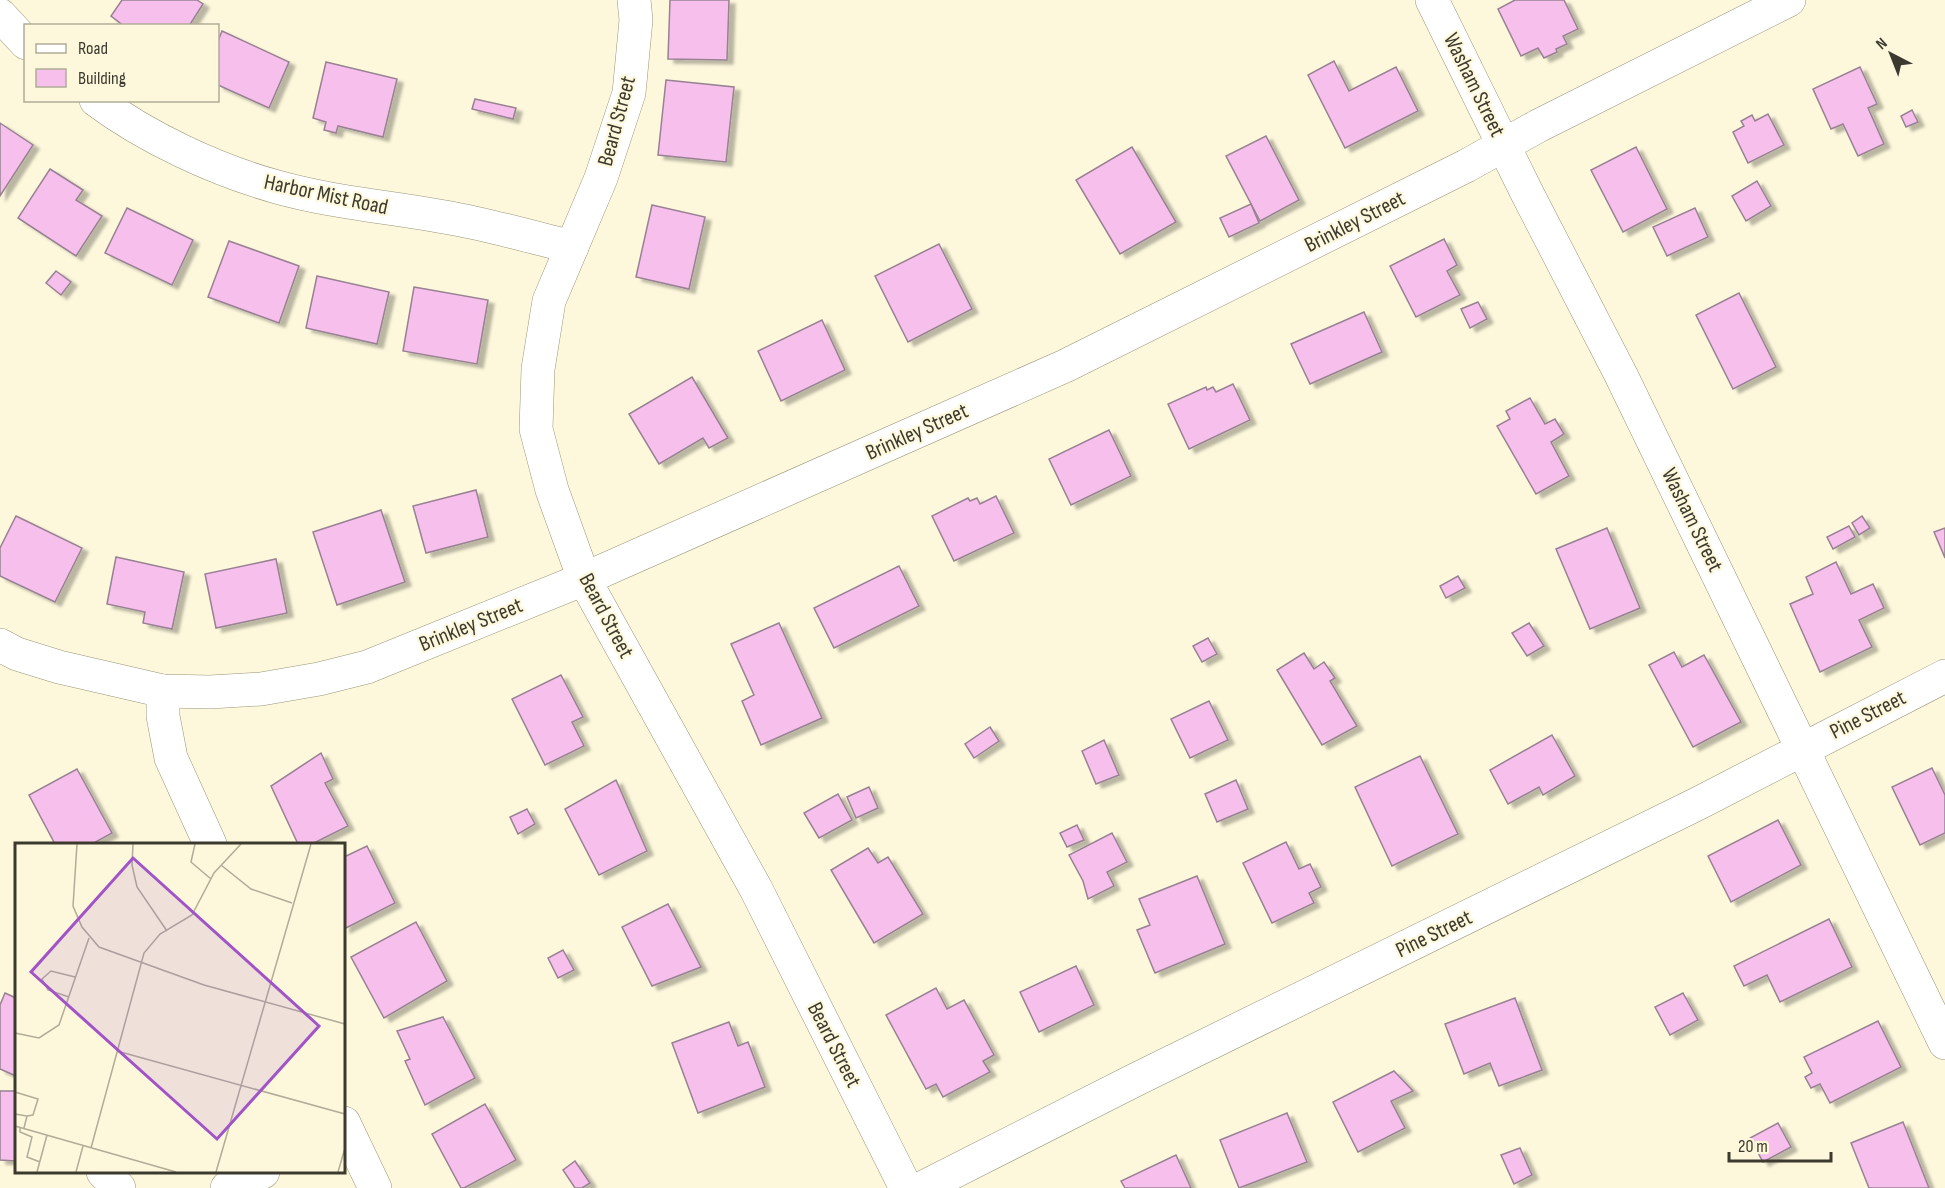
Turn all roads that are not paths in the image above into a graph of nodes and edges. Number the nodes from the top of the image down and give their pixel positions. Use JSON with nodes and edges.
{"nodes":[{"id":1,"x":634,"y":0,"type":"edge"},
{"id":2,"x":1432,"y":0,"type":"edge"},
{"id":3,"x":1789,"y":0,"type":"edge"},
{"id":4,"x":0,"y":15,"type":"edge"},
{"id":5,"x":24,"y":41,"type":"edge"},
{"id":6,"x":99,"y":102,"type":"edge"},
{"id":7,"x":1504,"y":145,"type":"junction"},
{"id":8,"x":572,"y":247,"type":"junction"},
{"id":9,"x":584,"y":579,"type":"junction"},
{"id":10,"x":0,"y":645,"type":"edge"},
{"id":11,"x":1945,"y":676,"type":"edge"},
{"id":12,"x":163,"y":691,"type":"junction"},
{"id":13,"x":1803,"y":749,"type":"junction"},
{"id":14,"x":210,"y":843,"type":"edge"},
{"id":15,"x":1945,"y":1043,"type":"edge"},
{"id":16,"x":345,"y":1130,"type":"edge"},
{"id":17,"x":104,"y":1173,"type":"edge"},
{"id":18,"x":261,"y":1173,"type":"edge"},
{"id":19,"x":119,"y":1188,"type":"edge"},
{"id":20,"x":227,"y":1188,"type":"edge"},
{"id":21,"x":375,"y":1188,"type":"edge"},
{"id":22,"x":906,"y":1188,"type":"edge"},
{"id":23,"x":922,"y":1188,"type":"edge"}],
"edges":[{"from":1,"to":8,"type":"street","name":"Beard Street"},
{"from":2,"to":7,"type":"street","name":"Washam Street"},
{"from":3,"to":7,"type":"street","name":"Brinkley Street"},
{"from":4,"to":5,"type":"street"},
{"from":6,"to":8,"type":"street","name":"Harbor Mist Road"},
{"from":7,"to":9,"type":"street","name":"Brinkley Street"},
{"from":7,"to":13,"type":"street","name":"Washam Street"},
{"from":8,"to":9,"type":"street","name":"Beard Street"},
{"from":9,"to":12,"type":"street","name":"Brinkley Street"},
{"from":9,"to":22,"type":"street","name":"Beard Street"},
{"from":10,"to":12,"type":"street","name":"Brinkley Street"},
{"from":11,"to":13,"type":"street","name":"Pine Street"},
{"from":12,"to":14,"type":"street"},
{"from":13,"to":15,"type":"street","name":"Washam Street"},
{"from":13,"to":23,"type":"street","name":"Pine Street"},
{"from":16,"to":21,"type":"street"},
{"from":17,"to":19,"type":"street"},
{"from":18,"to":20,"type":"street"}]}
